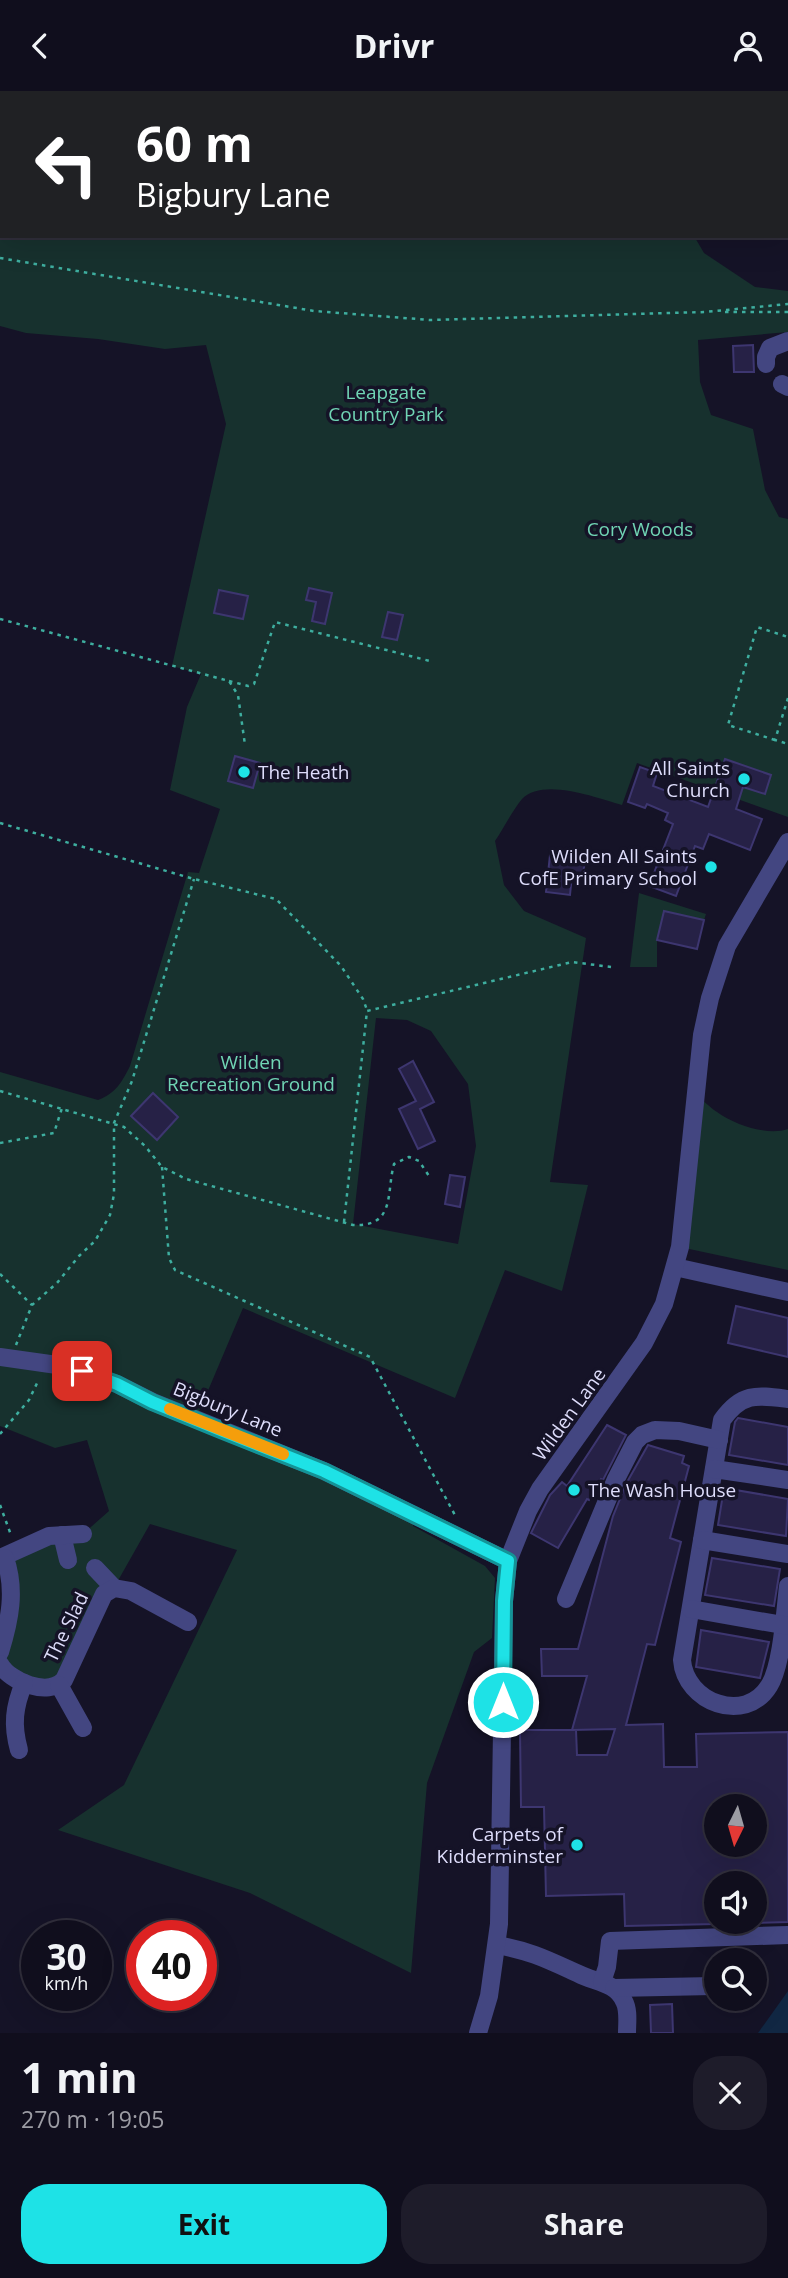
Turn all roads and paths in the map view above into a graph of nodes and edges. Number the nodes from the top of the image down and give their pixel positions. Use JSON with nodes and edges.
{"nodes":[{"id":1,"x":0,"y":258,"type":"edge"},
{"id":2,"x":788,"y":305,"type":"edge"},
{"id":3,"x":705,"y":312,"type":"junction"},
{"id":4,"x":788,"y":312,"type":"edge"},
{"id":5,"x":788,"y":341,"type":"edge"},
{"id":6,"x":766,"y":365,"type":"dead end"},
{"id":7,"x":0,"y":619,"type":"edge"},
{"id":8,"x":788,"y":637,"type":"edge"},
{"id":9,"x":430,"y":661,"type":"dead end"},
{"id":10,"x":229,"y":681,"type":"junction"},
{"id":11,"x":788,"y":698,"type":"edge"},
{"id":12,"x":775,"y":740,"type":"junction"},
{"id":13,"x":788,"y":744,"type":"edge"},
{"id":14,"x":245,"y":745,"type":"dead end"},
{"id":15,"x":0,"y":823,"type":"edge"},
{"id":16,"x":788,"y":842,"type":"edge"},
{"id":17,"x":194,"y":879,"type":"junction"},
{"id":18,"x":611,"y":967,"type":"dead end"},
{"id":19,"x":367,"y":1011,"type":"junction"},
{"id":20,"x":0,"y":1091,"type":"edge"},
{"id":21,"x":62,"y":1108,"type":"junction"},
{"id":22,"x":114,"y":1123,"type":"junction"},
{"id":23,"x":0,"y":1143,"type":"edge"},
{"id":24,"x":162,"y":1167,"type":"junction"},
{"id":25,"x":431,"y":1179,"type":"dead end"},
{"id":26,"x":344,"y":1222,"type":"junction"},
{"id":27,"x":675,"y":1267,"type":"junction"},
{"id":28,"x":0,"y":1274,"type":"edge"},
{"id":29,"x":788,"y":1292,"type":"edge"},
{"id":30,"x":32,"y":1305,"type":"junction"},
{"id":31,"x":7,"y":1357,"type":"edge"},
{"id":32,"x":45,"y":1362,"type":"junction"},
{"id":33,"x":788,"y":1399,"type":"edge"},
{"id":34,"x":0,"y":1434,"type":"edge"},
{"id":35,"x":719,"y":1440,"type":"junction"},
{"id":36,"x":714,"y":1469,"type":"junction"},
{"id":37,"x":788,"y":1480,"type":"edge"},
{"id":38,"x":0,"y":1505,"type":"edge"},
{"id":39,"x":83,"y":1534,"type":"dead end"},
{"id":40,"x":62,"y":1535,"type":"junction"},
{"id":41,"x":702,"y":1540,"type":"junction"},
{"id":42,"x":470,"y":1542,"type":"junction"},
{"id":43,"x":788,"y":1554,"type":"edge"},
{"id":44,"x":7,"y":1556,"type":"edge"},
{"id":45,"x":68,"y":1560,"type":"dead end"},
{"id":46,"x":508,"y":1561,"type":"junction"},
{"id":47,"x":95,"y":1568,"type":"dead end"},
{"id":48,"x":788,"y":1585,"type":"edge"},
{"id":49,"x":114,"y":1588,"type":"junction"},
{"id":50,"x":566,"y":1599,"type":"dead end"},
{"id":51,"x":691,"y":1609,"type":"junction"},
{"id":52,"x":188,"y":1622,"type":"dead end"},
{"id":53,"x":785,"y":1625,"type":"edge"},
{"id":54,"x":0,"y":1652,"type":"edge"},
{"id":55,"x":0,"y":1664,"type":"edge"},
{"id":56,"x":23,"y":1683,"type":"junction"},
{"id":57,"x":59,"y":1685,"type":"junction"},
{"id":58,"x":83,"y":1728,"type":"dead end"},
{"id":59,"x":19,"y":1750,"type":"dead end"},
{"id":60,"x":788,"y":1935,"type":"edge"},
{"id":61,"x":497,"y":1945,"type":"junction"},
{"id":62,"x":608,"y":1985,"type":"junction"},
{"id":63,"x":704,"y":1986,"type":"edge"},
{"id":64,"x":478,"y":2033,"type":"edge"},
{"id":65,"x":627,"y":2033,"type":"edge"}],
"edges":[{"from":1,"to":3,"type":"path"},
{"from":2,"to":3,"type":"path"},
{"from":3,"to":4,"type":"path"},
{"from":5,"to":6,"type":"street"},
{"from":7,"to":10,"type":"path"},
{"from":8,"to":12,"type":"path"},
{"from":9,"to":10,"type":"path"},
{"from":10,"to":14,"type":"path"},
{"from":11,"to":12,"type":"path"},
{"from":12,"to":13,"type":"path"},
{"from":15,"to":17,"type":"path"},
{"from":16,"to":27,"type":"street","name":"Wilden Lane"},
{"from":17,"to":19,"type":"path"},
{"from":17,"to":22,"type":"path"},
{"from":18,"to":19,"type":"path"},
{"from":19,"to":26,"type":"path"},
{"from":20,"to":21,"type":"path"},
{"from":21,"to":22,"type":"path"},
{"from":21,"to":23,"type":"path"},
{"from":22,"to":24,"type":"path"},
{"from":22,"to":30,"type":"path"},
{"from":24,"to":26,"type":"path"},
{"from":24,"to":42,"type":"path"},
{"from":25,"to":26,"type":"path"},
{"from":27,"to":29,"type":"street"},
{"from":27,"to":46,"type":"street","name":"Wilden Lane"},
{"from":28,"to":30,"type":"path"},
{"from":30,"to":31,"type":"path"},
{"from":31,"to":32,"type":"street","name":"Bigbury Lane"},
{"from":32,"to":34,"type":"path"},
{"from":32,"to":42,"type":"street","name":"Bigbury Lane"},
{"from":33,"to":35,"type":"street"},
{"from":35,"to":36,"type":"street"},
{"from":35,"to":50,"type":"street"},
{"from":36,"to":37,"type":"street"},
{"from":36,"to":41,"type":"street"},
{"from":38,"to":44,"type":"path"},
{"from":39,"to":40,"type":"street"},
{"from":40,"to":44,"type":"street"},
{"from":40,"to":45,"type":"street"},
{"from":41,"to":43,"type":"street"},
{"from":41,"to":51,"type":"street"},
{"from":42,"to":46,"type":"street","name":"Bigbury Lane"},
{"from":44,"to":54,"type":"street"},
{"from":46,"to":61,"type":"street","name":"Wilden Lane"},
{"from":47,"to":49,"type":"street"},
{"from":48,"to":53,"type":"street"},
{"from":49,"to":52,"type":"street","name":"The Slad"},
{"from":49,"to":57,"type":"street","name":"The Slad"},
{"from":51,"to":53,"type":"street"},
{"from":51,"to":53,"type":"street"},
{"from":55,"to":56,"type":"street"},
{"from":56,"to":57,"type":"street","name":"The Slad"},
{"from":56,"to":59,"type":"street"},
{"from":57,"to":58,"type":"street","name":"The Slad"},
{"from":60,"to":62,"type":"street"},
{"from":61,"to":62,"type":"street"},
{"from":61,"to":64,"type":"street","name":"Wilden Lane"},
{"from":62,"to":63,"type":"street"},
{"from":62,"to":65,"type":"street"}]}
